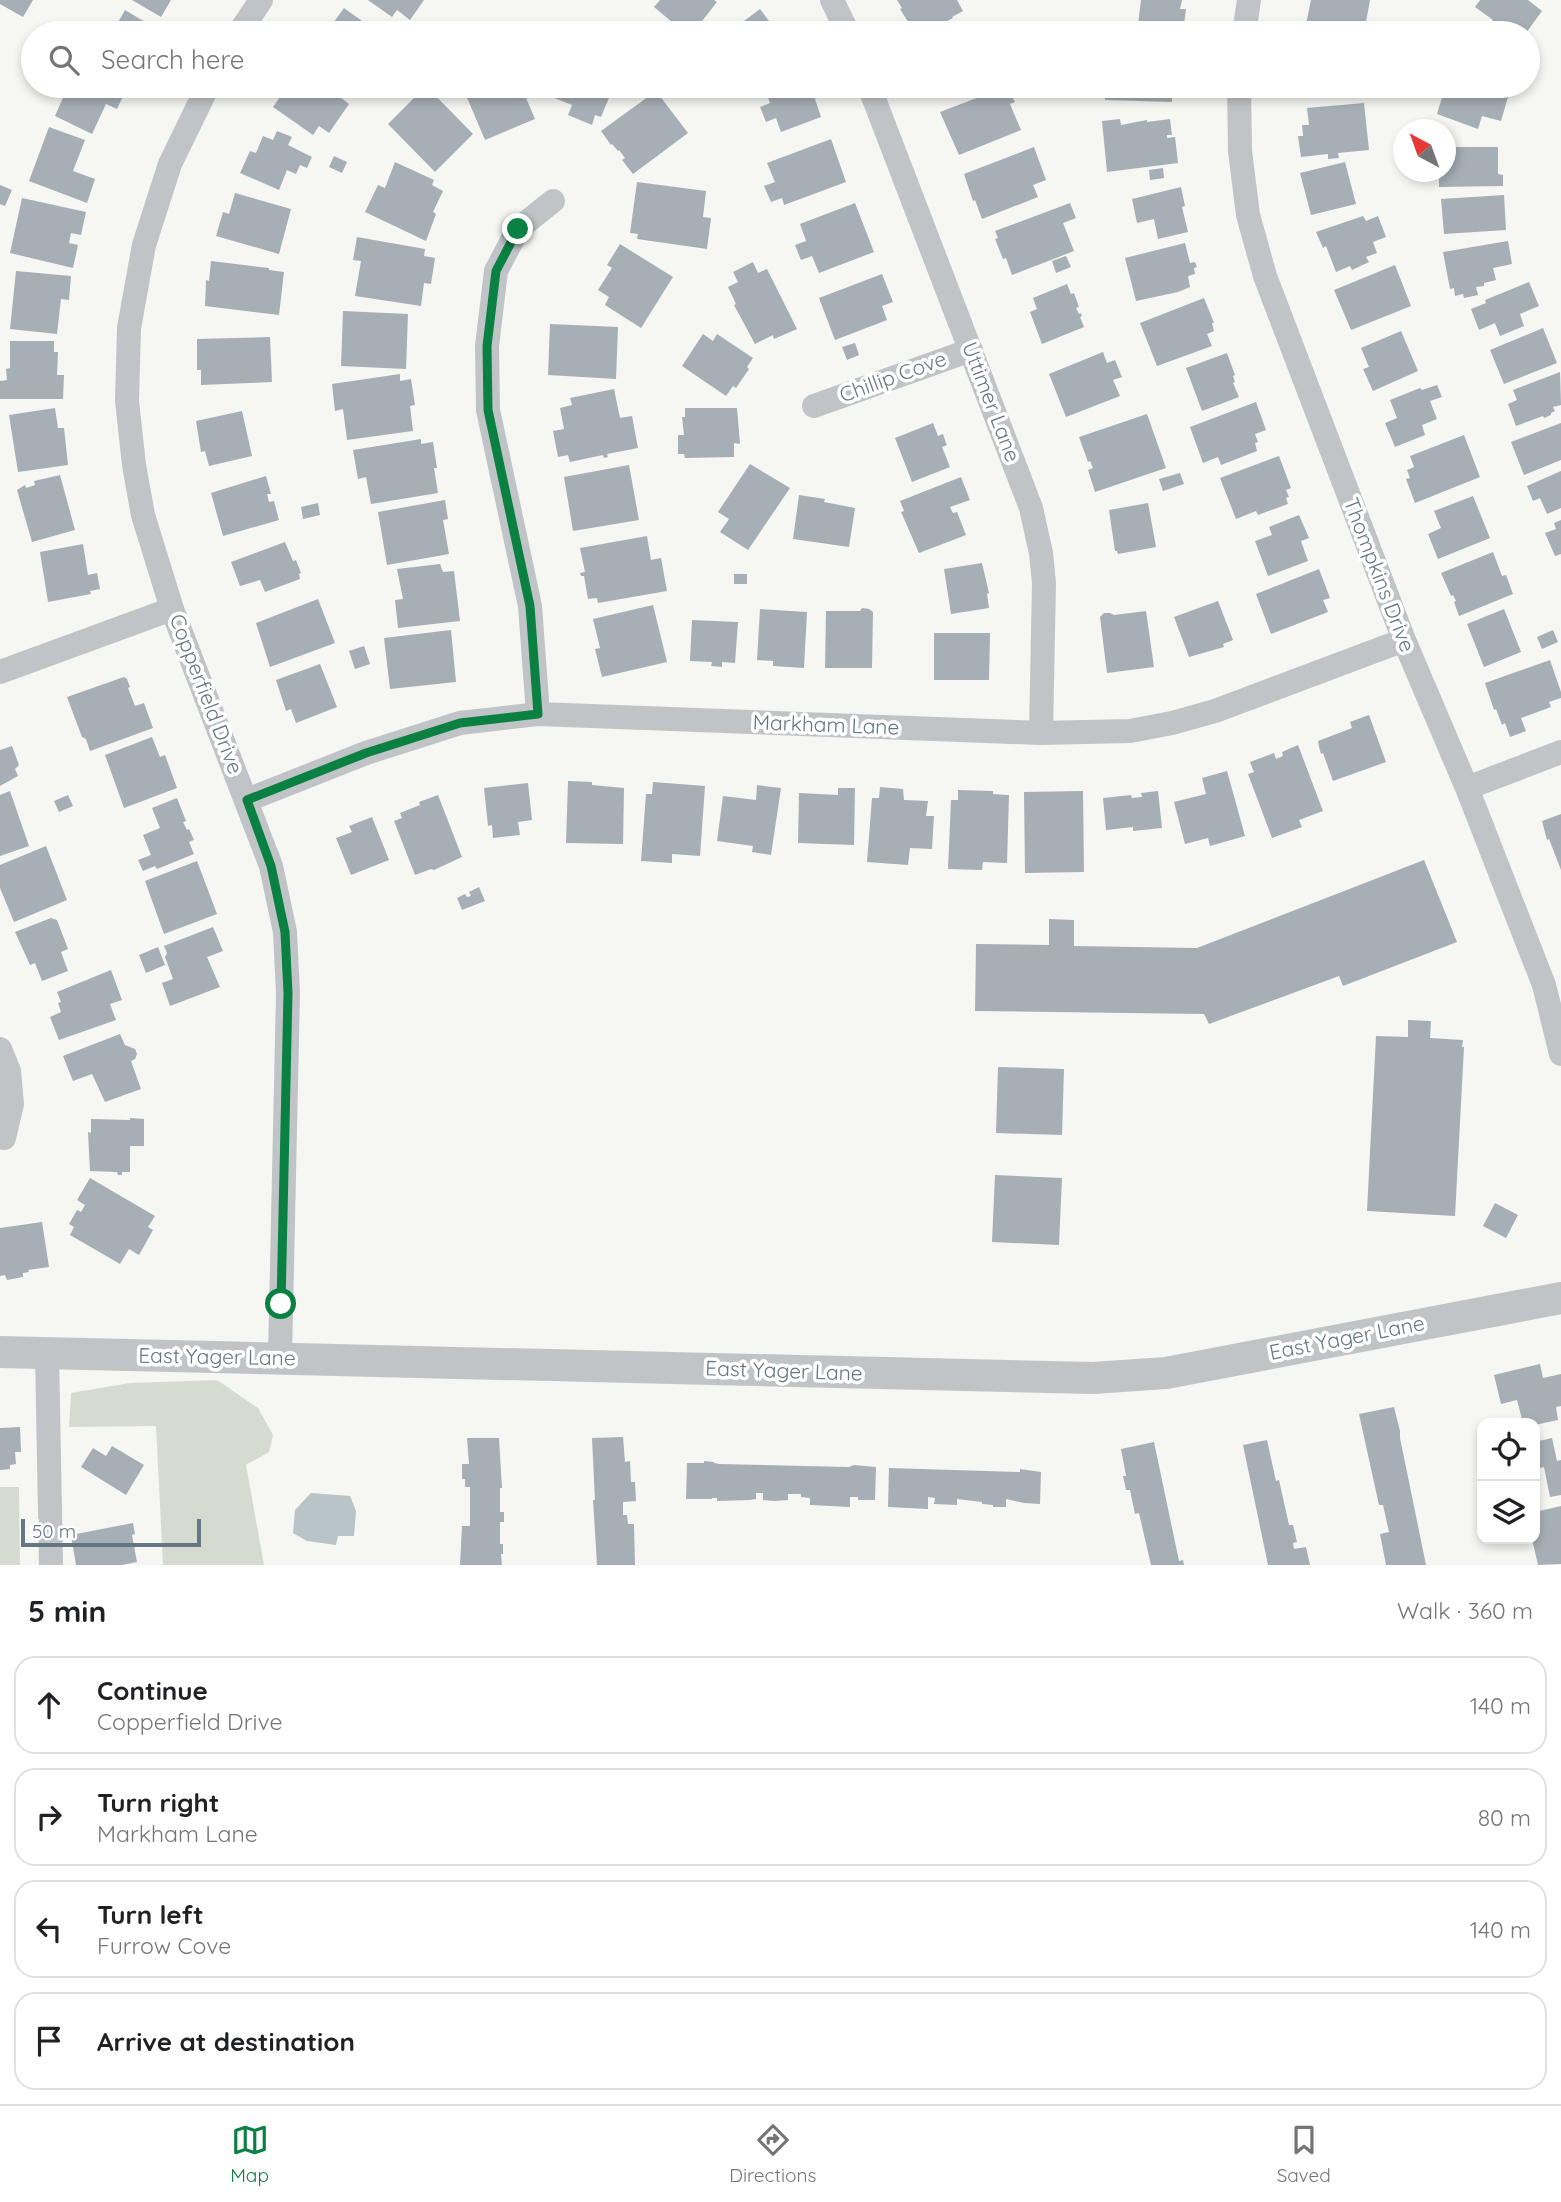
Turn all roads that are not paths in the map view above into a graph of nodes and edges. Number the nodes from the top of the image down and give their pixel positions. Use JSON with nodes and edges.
{"nodes":[{"id":1,"x":261,"y":0,"type":"edge"},
{"id":2,"x":832,"y":0,"type":"edge"},
{"id":3,"x":1249,"y":0,"type":"edge"},
{"id":4,"x":247,"y":21,"type":"edge"},
{"id":5,"x":842,"y":21,"type":"edge"},
{"id":6,"x":1246,"y":21,"type":"edge"},
{"id":7,"x":202,"y":98,"type":"edge"},
{"id":8,"x":874,"y":98,"type":"edge"},
{"id":9,"x":1239,"y":98,"type":"edge"},
{"id":10,"x":553,"y":201,"type":"dead end"},
{"id":11,"x":971,"y":350,"type":"junction"},
{"id":12,"x":814,"y":406,"type":"dead end"},
{"id":13,"x":172,"y":609,"type":"junction"},
{"id":14,"x":1404,"y":640,"type":"junction"},
{"id":15,"x":0,"y":672,"type":"edge"},
{"id":16,"x":538,"y":714,"type":"junction"},
{"id":17,"x":1041,"y":733,"type":"junction"},
{"id":18,"x":1561,"y":752,"type":"edge"},
{"id":19,"x":1467,"y":788,"type":"junction"},
{"id":20,"x":247,"y":800,"type":"junction"},
{"id":21,"x":0,"y":1049,"type":"edge"},
{"id":22,"x":1561,"y":1054,"type":"edge"},
{"id":23,"x":4,"y":1138,"type":"dead end"},
{"id":24,"x":1561,"y":1298,"type":"edge"},
{"id":25,"x":0,"y":1352,"type":"edge"},
{"id":26,"x":47,"y":1353,"type":"junction"},
{"id":27,"x":280,"y":1357,"type":"junction"},
{"id":28,"x":51,"y":1565,"type":"edge"}],
"edges":[{"from":1,"to":4,"type":"street"},
{"from":2,"to":5,"type":"street"},
{"from":3,"to":6,"type":"street"},
{"from":7,"to":13,"type":"street","name":"Copperfield Drive"},
{"from":8,"to":11,"type":"street","name":"Uttimer Lane"},
{"from":9,"to":14,"type":"street","name":"Thompkins Drive"},
{"from":10,"to":16,"type":"street"},
{"from":11,"to":12,"type":"street","name":"Chillip Cove"},
{"from":11,"to":17,"type":"street","name":"Uttimer Lane"},
{"from":13,"to":15,"type":"street"},
{"from":13,"to":20,"type":"street","name":"Copperfield Drive"},
{"from":14,"to":17,"type":"street","name":"Markham Lane"},
{"from":14,"to":19,"type":"street","name":"Thompkins Drive"},
{"from":16,"to":17,"type":"street","name":"Markham Lane"},
{"from":16,"to":20,"type":"street","name":"Markham Lane"},
{"from":18,"to":19,"type":"street"},
{"from":19,"to":22,"type":"street","name":"Thompkins Drive"},
{"from":20,"to":27,"type":"street","name":"Copperfield Drive"},
{"from":21,"to":23,"type":"street"},
{"from":24,"to":27,"type":"street","name":"East Yager Lane"},
{"from":25,"to":26,"type":"street","name":"East Yager Lane"},
{"from":26,"to":27,"type":"street","name":"East Yager Lane"},
{"from":26,"to":28,"type":"street"}]}
